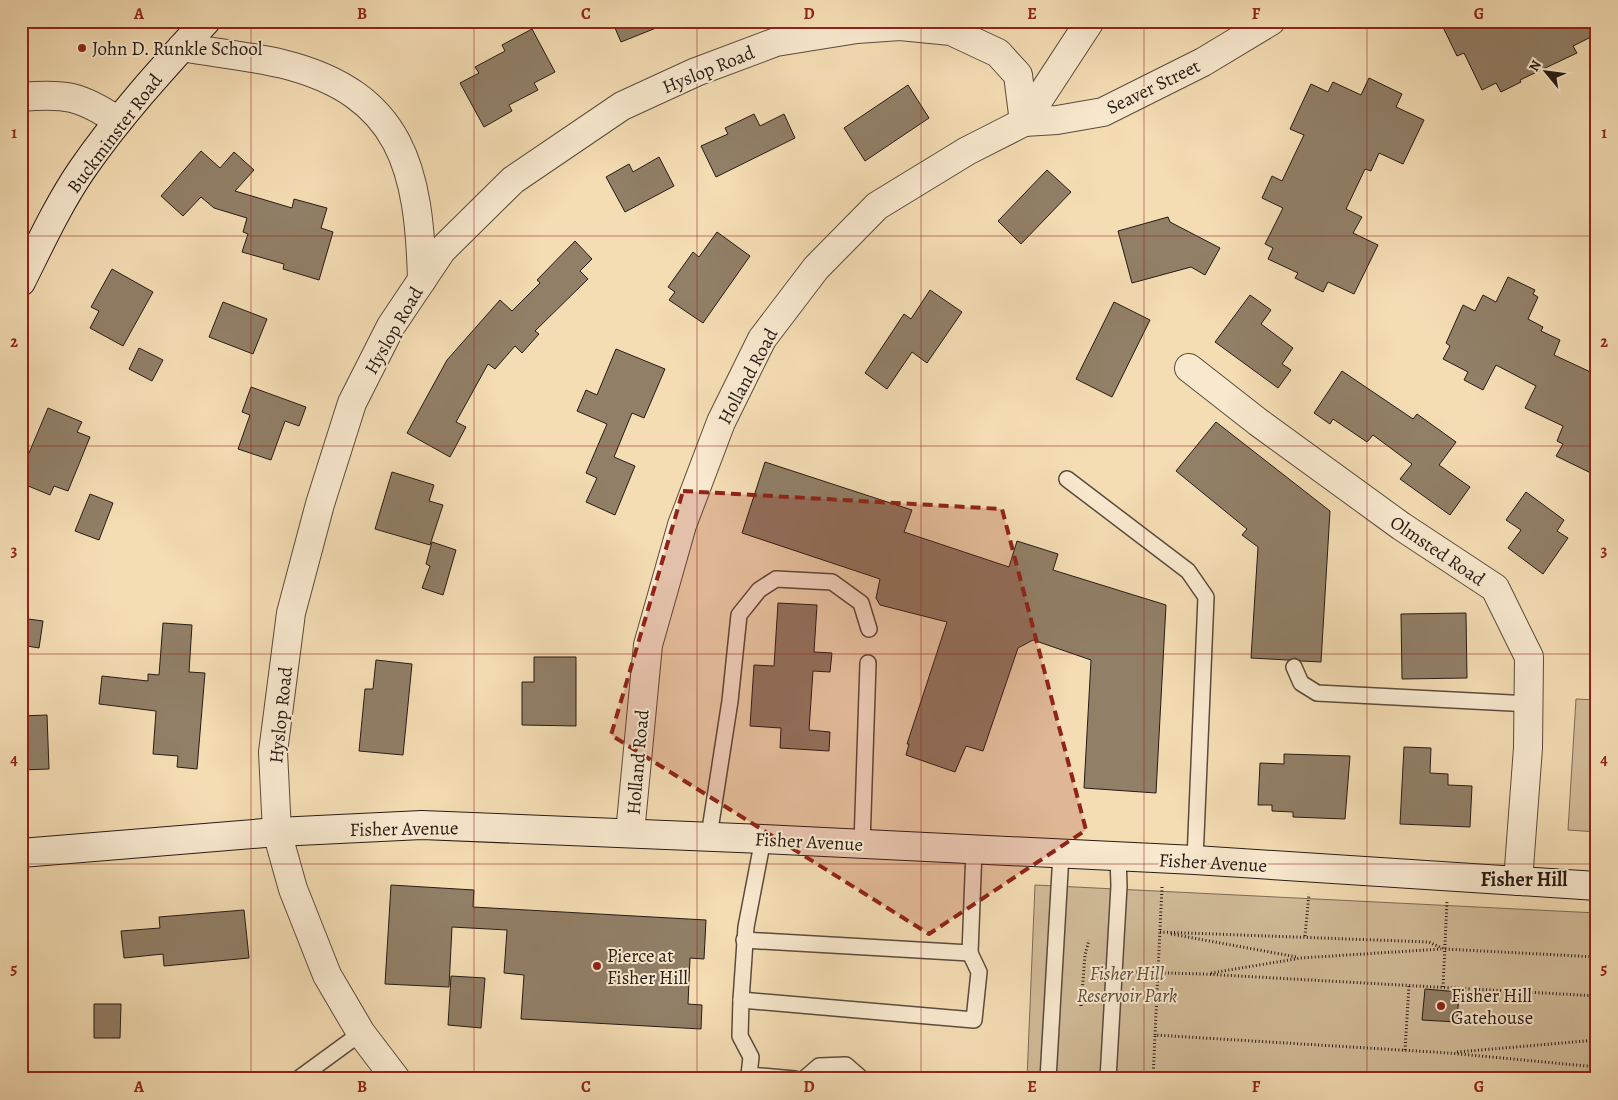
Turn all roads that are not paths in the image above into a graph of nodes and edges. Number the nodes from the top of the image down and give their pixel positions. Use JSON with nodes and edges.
{"nodes":[{"id":1,"x":206,"y":21,"type":"edge"},
{"id":2,"x":1090,"y":21,"type":"edge"},
{"id":3,"x":1271,"y":21,"type":"edge"},
{"id":4,"x":182,"y":47,"type":"junction"},
{"id":5,"x":21,"y":97,"type":"edge"},
{"id":6,"x":118,"y":122,"type":"junction"},
{"id":7,"x":1024,"y":122,"type":"junction"},
{"id":8,"x":422,"y":280,"type":"junction"},
{"id":9,"x":21,"y":282,"type":"edge"},
{"id":10,"x":1189,"y":368,"type":"dead end"},
{"id":11,"x":1066,"y":479,"type":"dead end"},
{"id":12,"x":869,"y":629,"type":"dead end"},
{"id":13,"x":868,"y":664,"type":"dead end"},
{"id":14,"x":1294,"y":667,"type":"dead end"},
{"id":15,"x":1528,"y":704,"type":"junction"},
{"id":16,"x":277,"y":832,"type":"junction"},
{"id":17,"x":630,"y":833,"type":"junction"},
{"id":18,"x":709,"y":836,"type":"junction"},
{"id":19,"x":762,"y":838,"type":"junction"},
{"id":20,"x":862,"y":844,"type":"junction"},
{"id":21,"x":974,"y":850,"type":"junction"},
{"id":22,"x":21,"y":853,"type":"edge"},
{"id":23,"x":1061,"y":854,"type":"junction"},
{"id":24,"x":1118,"y":857,"type":"junction"},
{"id":25,"x":1195,"y":860,"type":"junction"},
{"id":26,"x":1518,"y":881,"type":"junction"},
{"id":27,"x":1597,"y":886,"type":"edge"},
{"id":28,"x":744,"y":940,"type":"junction"},
{"id":29,"x":970,"y":953,"type":"junction"},
{"id":30,"x":741,"y":1000,"type":"junction"},
{"id":31,"x":361,"y":1033,"type":"junction"},
{"id":32,"x":298,"y":1079,"type":"edge"},
{"id":33,"x":396,"y":1079,"type":"edge"},
{"id":34,"x":796,"y":1079,"type":"edge"},
{"id":35,"x":804,"y":1079,"type":"edge"},
{"id":36,"x":862,"y":1079,"type":"edge"},
{"id":37,"x":1048,"y":1079,"type":"edge"},
{"id":38,"x":1108,"y":1079,"type":"edge"}],
"edges":[{"from":1,"to":4,"type":"street","name":"Buckminster Road"},
{"from":2,"to":7,"type":"street","name":"Holland Road"},
{"from":3,"to":7,"type":"street","name":"Seaver Street"},
{"from":4,"to":6,"type":"street","name":"Buckminster Road"},
{"from":4,"to":8,"type":"street"},
{"from":5,"to":6,"type":"street"},
{"from":6,"to":9,"type":"street","name":"Buckminster Road"},
{"from":7,"to":8,"type":"street","name":"Hyslop Road"},
{"from":7,"to":17,"type":"street","name":"Holland Road"},
{"from":8,"to":16,"type":"street","name":"Hyslop Road"},
{"from":10,"to":15,"type":"street","name":"Olmsted Road"},
{"from":11,"to":25,"type":"lane"},
{"from":12,"to":18,"type":"lane"},
{"from":13,"to":20,"type":"lane"},
{"from":14,"to":15,"type":"lane"},
{"from":15,"to":26,"type":"street","name":"Olmsted Road"},
{"from":16,"to":17,"type":"street","name":"Fisher Avenue"},
{"from":16,"to":22,"type":"street","name":"Fisher Avenue"},
{"from":16,"to":31,"type":"street","name":"Hyslop Road"},
{"from":17,"to":18,"type":"street","name":"Fisher Avenue"},
{"from":18,"to":19,"type":"street","name":"Fisher Avenue"},
{"from":19,"to":20,"type":"street","name":"Fisher Avenue"},
{"from":19,"to":28,"type":"lane"},
{"from":20,"to":21,"type":"street","name":"Fisher Avenue"},
{"from":21,"to":23,"type":"street","name":"Fisher Avenue"},
{"from":21,"to":29,"type":"lane"},
{"from":23,"to":24,"type":"street","name":"Fisher Avenue"},
{"from":23,"to":37,"type":"lane"},
{"from":24,"to":25,"type":"street","name":"Fisher Avenue"},
{"from":24,"to":38,"type":"lane"},
{"from":25,"to":26,"type":"street","name":"Fisher Avenue"},
{"from":26,"to":27,"type":"street","name":"Fisher Avenue"},
{"from":28,"to":29,"type":"lane"},
{"from":28,"to":30,"type":"lane"},
{"from":29,"to":30,"type":"lane"},
{"from":30,"to":34,"type":"lane"},
{"from":31,"to":32,"type":"lane"},
{"from":31,"to":33,"type":"street","name":"Hyslop Road"},
{"from":35,"to":36,"type":"lane"}]}
